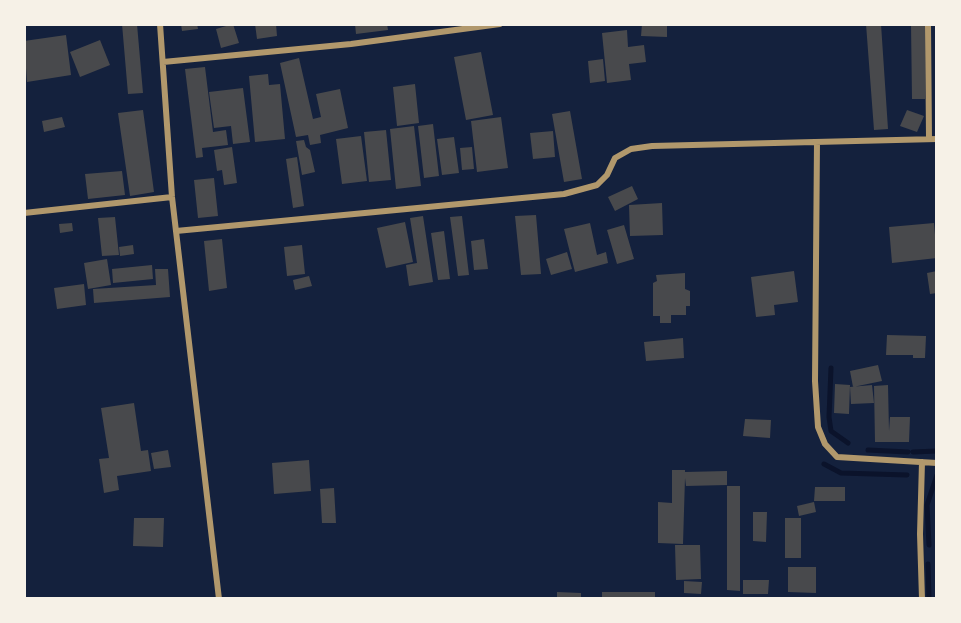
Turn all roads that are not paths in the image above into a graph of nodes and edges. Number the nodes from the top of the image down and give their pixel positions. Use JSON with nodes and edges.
{"nodes":[{"id":1,"x":160,"y":24,"type":"edge"},
{"id":2,"x":500,"y":24,"type":"edge"},
{"id":3,"x":928,"y":24,"type":"edge"},
{"id":4,"x":163,"y":62,"type":"junction"},
{"id":5,"x":929,"y":139,"type":"junction"},
{"id":6,"x":937,"y":139,"type":"edge"},
{"id":7,"x":817,"y":142,"type":"junction"},
{"id":8,"x":172,"y":197,"type":"junction"},
{"id":9,"x":24,"y":213,"type":"edge"},
{"id":10,"x":176,"y":231,"type":"junction"},
{"id":11,"x":922,"y":462,"type":"junction"},
{"id":12,"x":937,"y":463,"type":"edge"},
{"id":13,"x":219,"y":599,"type":"edge"},
{"id":14,"x":922,"y":599,"type":"edge"}],
"edges":[{"from":1,"to":4,"type":"street"},
{"from":2,"to":4,"type":"street"},
{"from":3,"to":5,"type":"street"},
{"from":4,"to":8,"type":"street"},
{"from":5,"to":6,"type":"street"},
{"from":5,"to":7,"type":"street"},
{"from":7,"to":10,"type":"street"},
{"from":7,"to":11,"type":"street"},
{"from":8,"to":9,"type":"street"},
{"from":8,"to":10,"type":"street"},
{"from":10,"to":13,"type":"street"},
{"from":11,"to":12,"type":"street"},
{"from":11,"to":14,"type":"street"}]}
